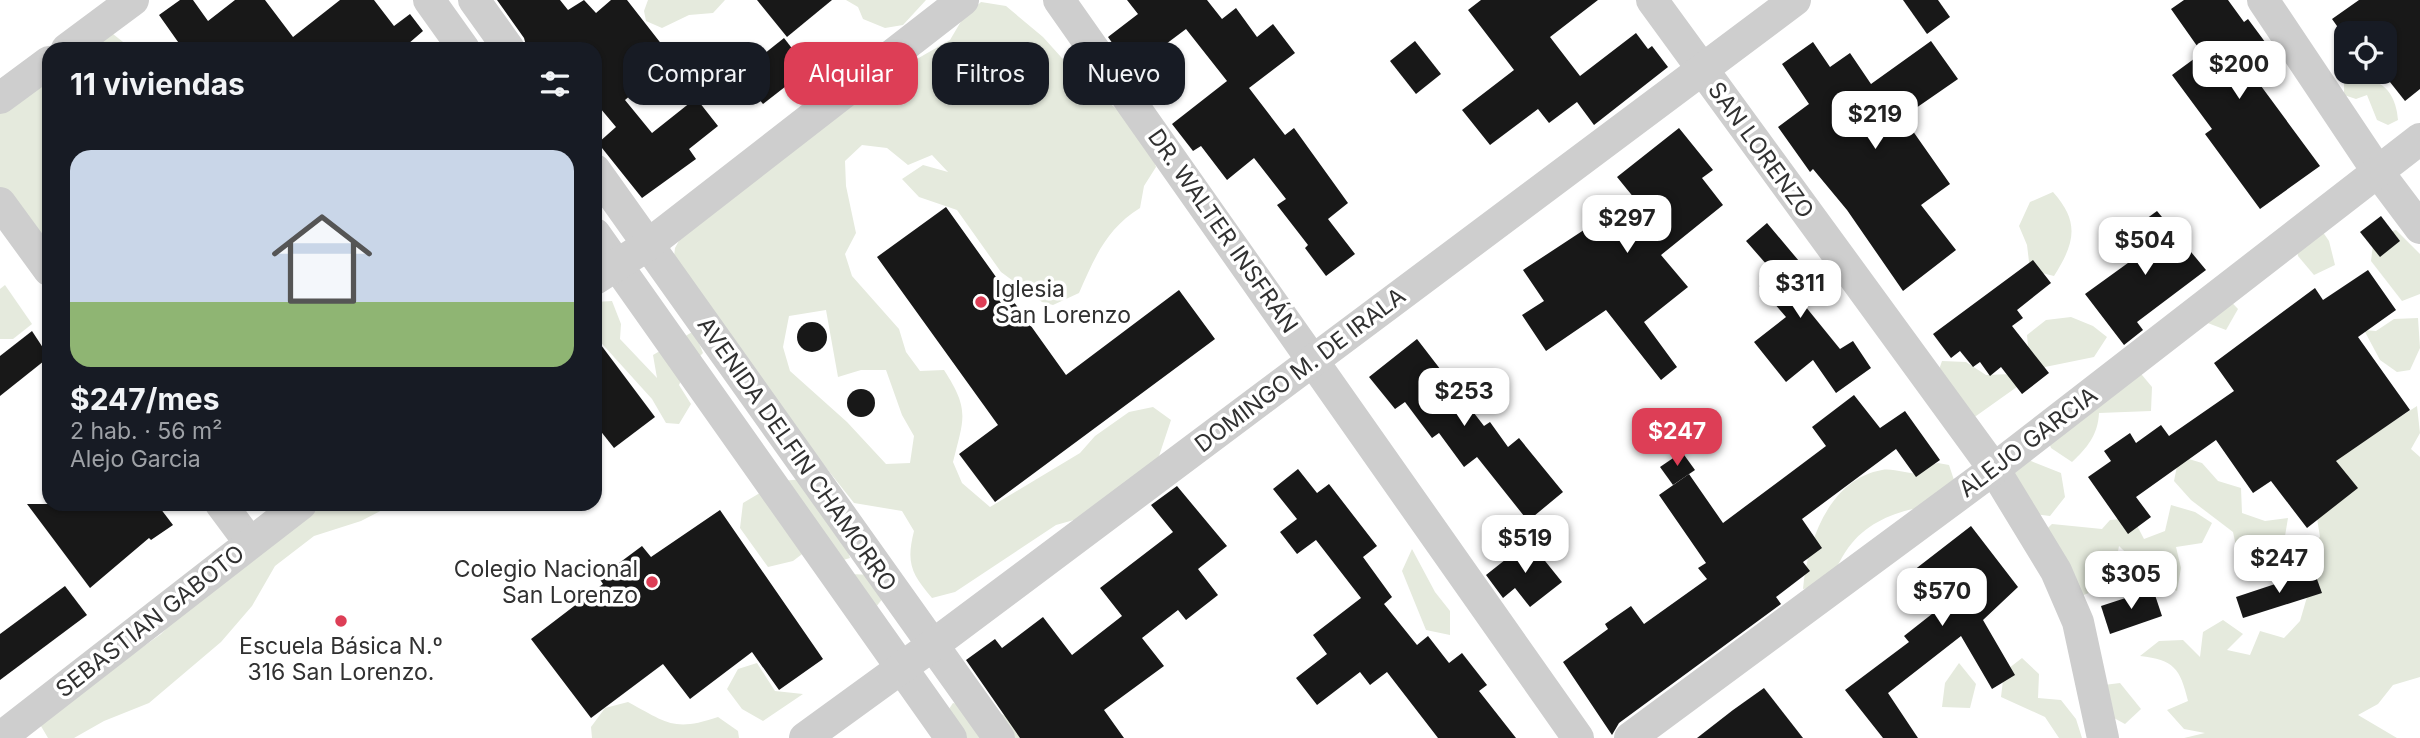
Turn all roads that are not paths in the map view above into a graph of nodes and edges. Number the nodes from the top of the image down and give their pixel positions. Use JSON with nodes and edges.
{"nodes":[{"id":1,"x":133,"y":0,"type":"edge"},
{"id":2,"x":429,"y":0,"type":"edge"},
{"id":3,"x":474,"y":0,"type":"edge"},
{"id":4,"x":963,"y":0,"type":"edge"},
{"id":5,"x":1059,"y":0,"type":"edge"},
{"id":6,"x":1652,"y":0,"type":"edge"},
{"id":7,"x":1795,"y":0,"type":"edge"},
{"id":8,"x":2263,"y":0,"type":"edge"},
{"id":9,"x":76,"y":42,"type":"edge"},
{"id":10,"x":459,"y":42,"type":"edge"},
{"id":11,"x":504,"y":42,"type":"edge"},
{"id":12,"x":42,"y":67,"type":"edge"},
{"id":13,"x":1702,"y":69,"type":"junction"},
{"id":14,"x":0,"y":99,"type":"edge"},
{"id":15,"x":2420,"y":139,"type":"edge"},
{"id":16,"x":2378,"y":172,"type":"junction"},
{"id":17,"x":602,"y":180,"type":"edge"},
{"id":18,"x":0,"y":203,"type":"edge"},
{"id":19,"x":2420,"y":228,"type":"edge"},
{"id":20,"x":648,"y":245,"type":"junction"},
{"id":21,"x":42,"y":260,"type":"edge"},
{"id":22,"x":605,"y":271,"type":"edge"},
{"id":23,"x":1314,"y":360,"type":"junction"},
{"id":24,"x":1994,"y":469,"type":"junction"},
{"id":25,"x":226,"y":511,"type":"edge"},
{"id":26,"x":292,"y":511,"type":"edge"},
{"id":27,"x":250,"y":543,"type":"junction"},
{"id":28,"x":933,"y":645,"type":"junction"},
{"id":29,"x":900,"y":667,"type":"junction"},
{"id":30,"x":0,"y":738,"type":"edge"},
{"id":31,"x":805,"y":738,"type":"edge"},
{"id":32,"x":951,"y":738,"type":"edge"},
{"id":33,"x":999,"y":738,"type":"edge"},
{"id":34,"x":1578,"y":738,"type":"edge"},
{"id":35,"x":1630,"y":738,"type":"edge"},
{"id":36,"x":2103,"y":738,"type":"edge"}],
"edges":[{"from":1,"to":9,"type":"street"},
{"from":2,"to":10,"type":"street"},
{"from":3,"to":11,"type":"street"},
{"from":4,"to":20,"type":"street"},
{"from":5,"to":23,"type":"street","name":"DR. WALTER INSFRÁN"},
{"from":6,"to":13,"type":"street","name":"SAN LORENZO"},
{"from":7,"to":13,"type":"street","name":"DOMINGO M. DE IRALA"},
{"from":8,"to":16,"type":"street"},
{"from":12,"to":14,"type":"street"},
{"from":13,"to":23,"type":"street","name":"DOMINGO M. DE IRALA"},
{"from":13,"to":24,"type":"street","name":"SAN LORENZO"},
{"from":15,"to":16,"type":"street","name":"ALEJO GARCIA"},
{"from":16,"to":19,"type":"street"},
{"from":16,"to":24,"type":"street","name":"ALEJO GARCIA"},
{"from":17,"to":20,"type":"street","name":"AVENIDA DELFIN CHAMORRO"},
{"from":18,"to":21,"type":"street"},
{"from":20,"to":22,"type":"street"},
{"from":20,"to":28,"type":"street","name":"AVENIDA DELFIN CHAMORRO"},
{"from":22,"to":29,"type":"street","name":"AVENIDA DELFIN CHAMORRO"},
{"from":23,"to":28,"type":"street","name":"DOMINGO M. DE IRALA"},
{"from":23,"to":34,"type":"street","name":"DR. WALTER INSFRÁN"},
{"from":24,"to":35,"type":"street","name":"ALEJO GARCIA"},
{"from":24,"to":36,"type":"street","name":"SAN LORENZO"},
{"from":25,"to":27,"type":"street"},
{"from":26,"to":27,"type":"street","name":"SEBASTIAN GABOTO"},
{"from":27,"to":30,"type":"street","name":"SEBASTIAN GABOTO"},
{"from":28,"to":29,"type":"street","name":"DOMINGO M. DE IRALA"},
{"from":28,"to":33,"type":"street","name":"AVENIDA DELFIN CHAMORRO"},
{"from":29,"to":31,"type":"street","name":"DOMINGO M. DE IRALA"},
{"from":29,"to":32,"type":"street","name":"AVENIDA DELFIN CHAMORRO"}]}
